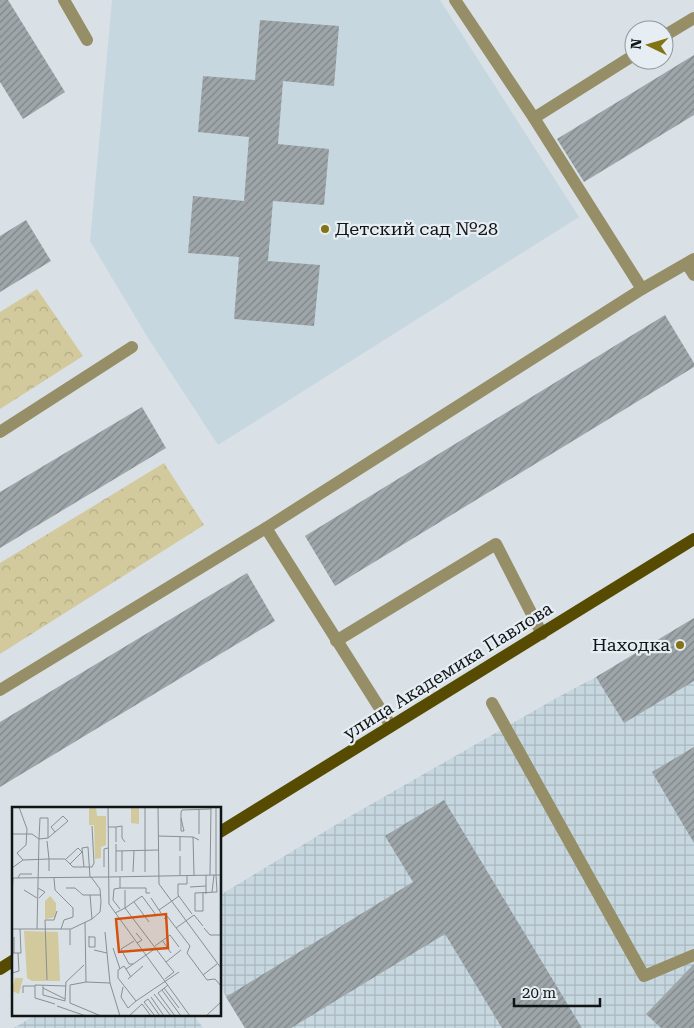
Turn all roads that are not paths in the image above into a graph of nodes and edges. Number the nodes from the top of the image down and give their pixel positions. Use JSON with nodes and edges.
{"nodes":[{"id":1,"x":64,"y":0,"type":"edge"},
{"id":2,"x":455,"y":0,"type":"edge"},
{"id":3,"x":694,"y":18,"type":"edge"},
{"id":4,"x":674,"y":30,"type":"edge"},
{"id":5,"x":87,"y":40,"type":"dead end"},
{"id":6,"x":624,"y":61,"type":"edge"},
{"id":7,"x":534,"y":118,"type":"junction"},
{"id":8,"x":691,"y":261,"type":"edge"},
{"id":9,"x":694,"y":275,"type":"edge"},
{"id":10,"x":642,"y":289,"type":"junction"},
{"id":11,"x":132,"y":347,"type":"dead end"},
{"id":12,"x":0,"y":432,"type":"edge"},
{"id":13,"x":266,"y":528,"type":"junction"},
{"id":14,"x":694,"y":539,"type":"edge"},
{"id":15,"x":542,"y":634,"type":"junction"},
{"id":16,"x":336,"y":641,"type":"junction"},
{"id":17,"x":0,"y":690,"type":"edge"},
{"id":18,"x":492,"y":703,"type":"dead end"},
{"id":19,"x":391,"y":726,"type":"junction"},
{"id":20,"x":221,"y":831,"type":"edge"},
{"id":21,"x":694,"y":955,"type":"edge"},
{"id":22,"x":12,"y":961,"type":"edge"},
{"id":23,"x":0,"y":969,"type":"edge"}],
"edges":[{"from":1,"to":5,"type":"lane"},
{"from":2,"to":7,"type":"lane"},
{"from":3,"to":4,"type":"lane"},
{"from":6,"to":7,"type":"lane"},
{"from":7,"to":10,"type":"lane"},
{"from":8,"to":9,"type":"lane"},
{"from":8,"to":10,"type":"lane"},
{"from":10,"to":13,"type":"lane"},
{"from":11,"to":12,"type":"lane"},
{"from":13,"to":16,"type":"lane"},
{"from":13,"to":17,"type":"lane"},
{"from":14,"to":15,"type":"main road","name":"улица Академика Павлова"},
{"from":15,"to":16,"type":"lane"},
{"from":15,"to":19,"type":"main road","name":"улица Академика Павлова"},
{"from":16,"to":19,"type":"lane"},
{"from":18,"to":21,"type":"lane"},
{"from":19,"to":20,"type":"main road","name":"улица Академика Павлова"},
{"from":22,"to":23,"type":"main road"}]}
